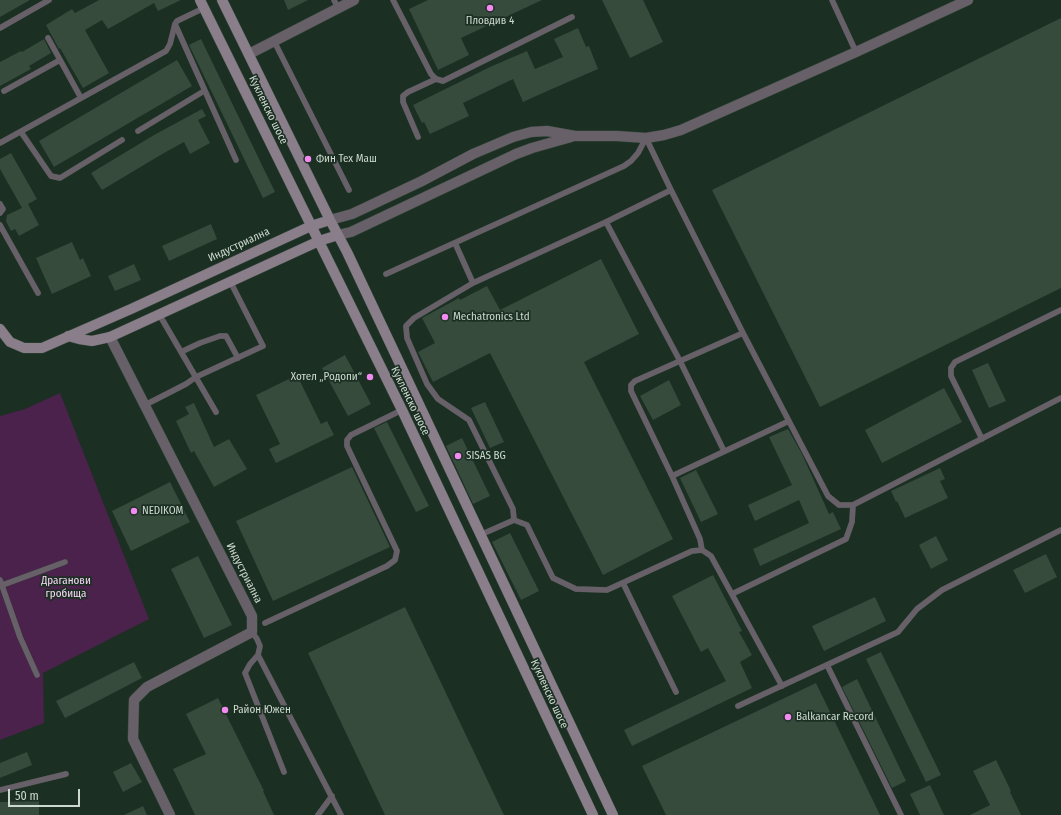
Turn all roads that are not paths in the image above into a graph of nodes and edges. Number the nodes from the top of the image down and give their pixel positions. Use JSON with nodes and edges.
{"nodes":[{"id":1,"x":49,"y":0,"type":"edge"},
{"id":2,"x":222,"y":0,"type":"edge"},
{"id":3,"x":354,"y":0,"type":"edge"},
{"id":4,"x":393,"y":0,"type":"edge"},
{"id":5,"x":832,"y":0,"type":"edge"},
{"id":6,"x":968,"y":0,"type":"edge"},
{"id":7,"x":202,"y":4,"type":"edge"},
{"id":8,"x":336,"y":4,"type":"edge"},
{"id":9,"x":572,"y":18,"type":"dead end"},
{"id":10,"x":174,"y":24,"type":"junction"},
{"id":11,"x":0,"y":28,"type":"edge"},
{"id":12,"x":48,"y":38,"type":"dead end"},
{"id":13,"x":274,"y":41,"type":"junction"},
{"id":14,"x":856,"y":52,"type":"junction"},
{"id":15,"x":249,"y":54,"type":"junction"},
{"id":16,"x":60,"y":60,"type":"junction"},
{"id":17,"x":436,"y":79,"type":"junction"},
{"id":18,"x":4,"y":91,"type":"dead end"},
{"id":19,"x":204,"y":91,"type":"junction"},
{"id":20,"x":80,"y":98,"type":"junction"},
{"id":21,"x":138,"y":131,"type":"dead end"},
{"id":22,"x":21,"y":132,"type":"junction"},
{"id":23,"x":575,"y":136,"type":"junction"},
{"id":24,"x":418,"y":137,"type":"dead end"},
{"id":25,"x":646,"y":138,"type":"junction"},
{"id":26,"x":122,"y":140,"type":"dead end"},
{"id":27,"x":0,"y":143,"type":"edge"},
{"id":28,"x":236,"y":160,"type":"dead end"},
{"id":29,"x":349,"y":190,"type":"dead end"},
{"id":30,"x":671,"y":190,"type":"junction"},
{"id":31,"x":0,"y":204,"type":"edge"},
{"id":32,"x":0,"y":213,"type":"edge"},
{"id":33,"x":330,"y":220,"type":"junction"},
{"id":34,"x":606,"y":222,"type":"junction"},
{"id":35,"x":0,"y":225,"type":"edge"},
{"id":36,"x":311,"y":226,"type":"junction"},
{"id":37,"x":338,"y":235,"type":"junction"},
{"id":38,"x":319,"y":241,"type":"junction"},
{"id":39,"x":455,"y":243,"type":"junction"},
{"id":40,"x":386,"y":274,"type":"dead end"},
{"id":41,"x":230,"y":282,"type":"junction"},
{"id":42,"x":473,"y":283,"type":"junction"},
{"id":43,"x":38,"y":293,"type":"dead end"},
{"id":44,"x":1061,"y":310,"type":"edge"},
{"id":45,"x":159,"y":314,"type":"junction"},
{"id":46,"x":0,"y":329,"type":"edge"},
{"id":47,"x":743,"y":332,"type":"junction"},
{"id":48,"x":68,"y":336,"type":"junction"},
{"id":49,"x":110,"y":337,"type":"junction"},
{"id":50,"x":181,"y":352,"type":"junction"},
{"id":51,"x":238,"y":358,"type":"junction"},
{"id":52,"x":680,"y":361,"type":"junction"},
{"id":53,"x":196,"y":377,"type":"junction"},
{"id":54,"x":1061,"y":398,"type":"edge"},
{"id":55,"x":145,"y":405,"type":"junction"},
{"id":56,"x":402,"y":410,"type":"junction"},
{"id":57,"x":216,"y":412,"type":"dead end"},
{"id":58,"x":789,"y":421,"type":"junction"},
{"id":59,"x":982,"y":439,"type":"junction"},
{"id":60,"x":724,"y":451,"type":"junction"},
{"id":61,"x":672,"y":476,"type":"junction"},
{"id":62,"x":853,"y":505,"type":"junction"},
{"id":63,"x":514,"y":520,"type":"junction"},
{"id":64,"x":1061,"y":530,"type":"edge"},
{"id":65,"x":480,"y":534,"type":"junction"},
{"id":66,"x":702,"y":550,"type":"junction"},
{"id":67,"x":65,"y":562,"type":"dead end"},
{"id":68,"x":623,"y":583,"type":"junction"},
{"id":69,"x":1,"y":584,"type":"edge"},
{"id":70,"x":732,"y":594,"type":"junction"},
{"id":71,"x":266,"y":623,"type":"dead end"},
{"id":72,"x":252,"y":632,"type":"junction"},
{"id":73,"x":258,"y":655,"type":"junction"},
{"id":74,"x":827,"y":665,"type":"junction"},
{"id":75,"x":37,"y":675,"type":"dead end"},
{"id":76,"x":782,"y":686,"type":"junction"},
{"id":77,"x":676,"y":692,"type":"dead end"},
{"id":78,"x":738,"y":706,"type":"dead end"},
{"id":79,"x":284,"y":772,"type":"dead end"},
{"id":80,"x":66,"y":774,"type":"dead end"},
{"id":81,"x":0,"y":790,"type":"edge"},
{"id":82,"x":332,"y":796,"type":"junction"},
{"id":83,"x":170,"y":815,"type":"edge"},
{"id":84,"x":318,"y":815,"type":"edge"},
{"id":85,"x":341,"y":815,"type":"edge"},
{"id":86,"x":593,"y":815,"type":"edge"},
{"id":87,"x":613,"y":815,"type":"edge"},
{"id":88,"x":901,"y":815,"type":"edge"}],
"edges":[{"from":1,"to":11,"type":"lane"},
{"from":2,"to":15,"type":"main road","name":"Кукленско шосе"},
{"from":3,"to":8,"type":"street"},
{"from":4,"to":17,"type":"lane"},
{"from":5,"to":14,"type":"lane"},
{"from":6,"to":14,"type":"street"},
{"from":7,"to":10,"type":"lane"},
{"from":7,"to":36,"type":"main road","name":"Кукленско шосе"},
{"from":8,"to":13,"type":"street"},
{"from":9,"to":17,"type":"lane"},
{"from":10,"to":19,"type":"lane"},
{"from":10,"to":20,"type":"lane"},
{"from":12,"to":16,"type":"lane"},
{"from":13,"to":15,"type":"street"},
{"from":13,"to":29,"type":"lane"},
{"from":14,"to":25,"type":"street"},
{"from":15,"to":33,"type":"main road","name":"Кукленско шосе"},
{"from":16,"to":18,"type":"lane"},
{"from":16,"to":20,"type":"lane"},
{"from":17,"to":24,"type":"lane"},
{"from":19,"to":21,"type":"lane"},
{"from":19,"to":28,"type":"lane"},
{"from":20,"to":22,"type":"lane"},
{"from":22,"to":26,"type":"lane"},
{"from":22,"to":27,"type":"lane"},
{"from":23,"to":25,"type":"street"},
{"from":23,"to":33,"type":"street"},
{"from":23,"to":37,"type":"street"},
{"from":25,"to":30,"type":"lane"},
{"from":25,"to":39,"type":"lane"},
{"from":30,"to":34,"type":"lane"},
{"from":30,"to":47,"type":"lane"},
{"from":31,"to":32,"type":"lane"},
{"from":33,"to":36,"type":"main road","name":"Индустриална"},
{"from":33,"to":37,"type":"main road","name":"Кукленско шосе"},
{"from":34,"to":42,"type":"lane"},
{"from":34,"to":52,"type":"lane"},
{"from":35,"to":43,"type":"lane"},
{"from":36,"to":38,"type":"main road","name":"Кукленско шосе"},
{"from":36,"to":48,"type":"main road","name":"Индустриална"},
{"from":37,"to":38,"type":"main road"},
{"from":37,"to":65,"type":"main road","name":"Кукленско шосе"},
{"from":38,"to":41,"type":"main road"},
{"from":38,"to":56,"type":"main road","name":"Кукленско шосе"},
{"from":39,"to":40,"type":"lane"},
{"from":39,"to":42,"type":"lane"},
{"from":41,"to":45,"type":"main road"},
{"from":41,"to":51,"type":"lane"},
{"from":42,"to":63,"type":"lane"},
{"from":44,"to":59,"type":"lane"},
{"from":45,"to":49,"type":"main road"},
{"from":45,"to":50,"type":"lane"},
{"from":46,"to":48,"type":"main road","name":"Индустриална"},
{"from":47,"to":52,"type":"lane"},
{"from":47,"to":58,"type":"lane"},
{"from":48,"to":49,"type":"main road"},
{"from":49,"to":55,"type":"street","name":"Индустриална"},
{"from":50,"to":51,"type":"lane"},
{"from":50,"to":53,"type":"lane"},
{"from":51,"to":53,"type":"lane"},
{"from":52,"to":60,"type":"lane"},
{"from":52,"to":61,"type":"lane"},
{"from":53,"to":55,"type":"lane"},
{"from":53,"to":57,"type":"lane"},
{"from":54,"to":59,"type":"lane"},
{"from":55,"to":72,"type":"street","name":"Индустриална"},
{"from":56,"to":71,"type":"lane"},
{"from":56,"to":86,"type":"main road","name":"Кукленско шосе"},
{"from":58,"to":60,"type":"lane"},
{"from":58,"to":62,"type":"lane"},
{"from":59,"to":62,"type":"lane"},
{"from":60,"to":61,"type":"lane"},
{"from":61,"to":66,"type":"lane"},
{"from":62,"to":70,"type":"lane"},
{"from":63,"to":65,"type":"lane"},
{"from":63,"to":68,"type":"lane"},
{"from":64,"to":74,"type":"lane"},
{"from":65,"to":87,"type":"main road","name":"Кукленско шосе"},
{"from":66,"to":68,"type":"lane"},
{"from":66,"to":70,"type":"lane"},
{"from":67,"to":69,"type":"lane"},
{"from":68,"to":77,"type":"lane"},
{"from":69,"to":75,"type":"lane"},
{"from":70,"to":76,"type":"lane"},
{"from":72,"to":73,"type":"lane"},
{"from":72,"to":83,"type":"street"},
{"from":73,"to":79,"type":"lane"},
{"from":73,"to":82,"type":"lane"},
{"from":74,"to":76,"type":"lane"},
{"from":74,"to":88,"type":"lane"},
{"from":76,"to":78,"type":"lane"},
{"from":80,"to":81,"type":"lane"},
{"from":82,"to":84,"type":"lane"},
{"from":82,"to":85,"type":"lane"}]}
